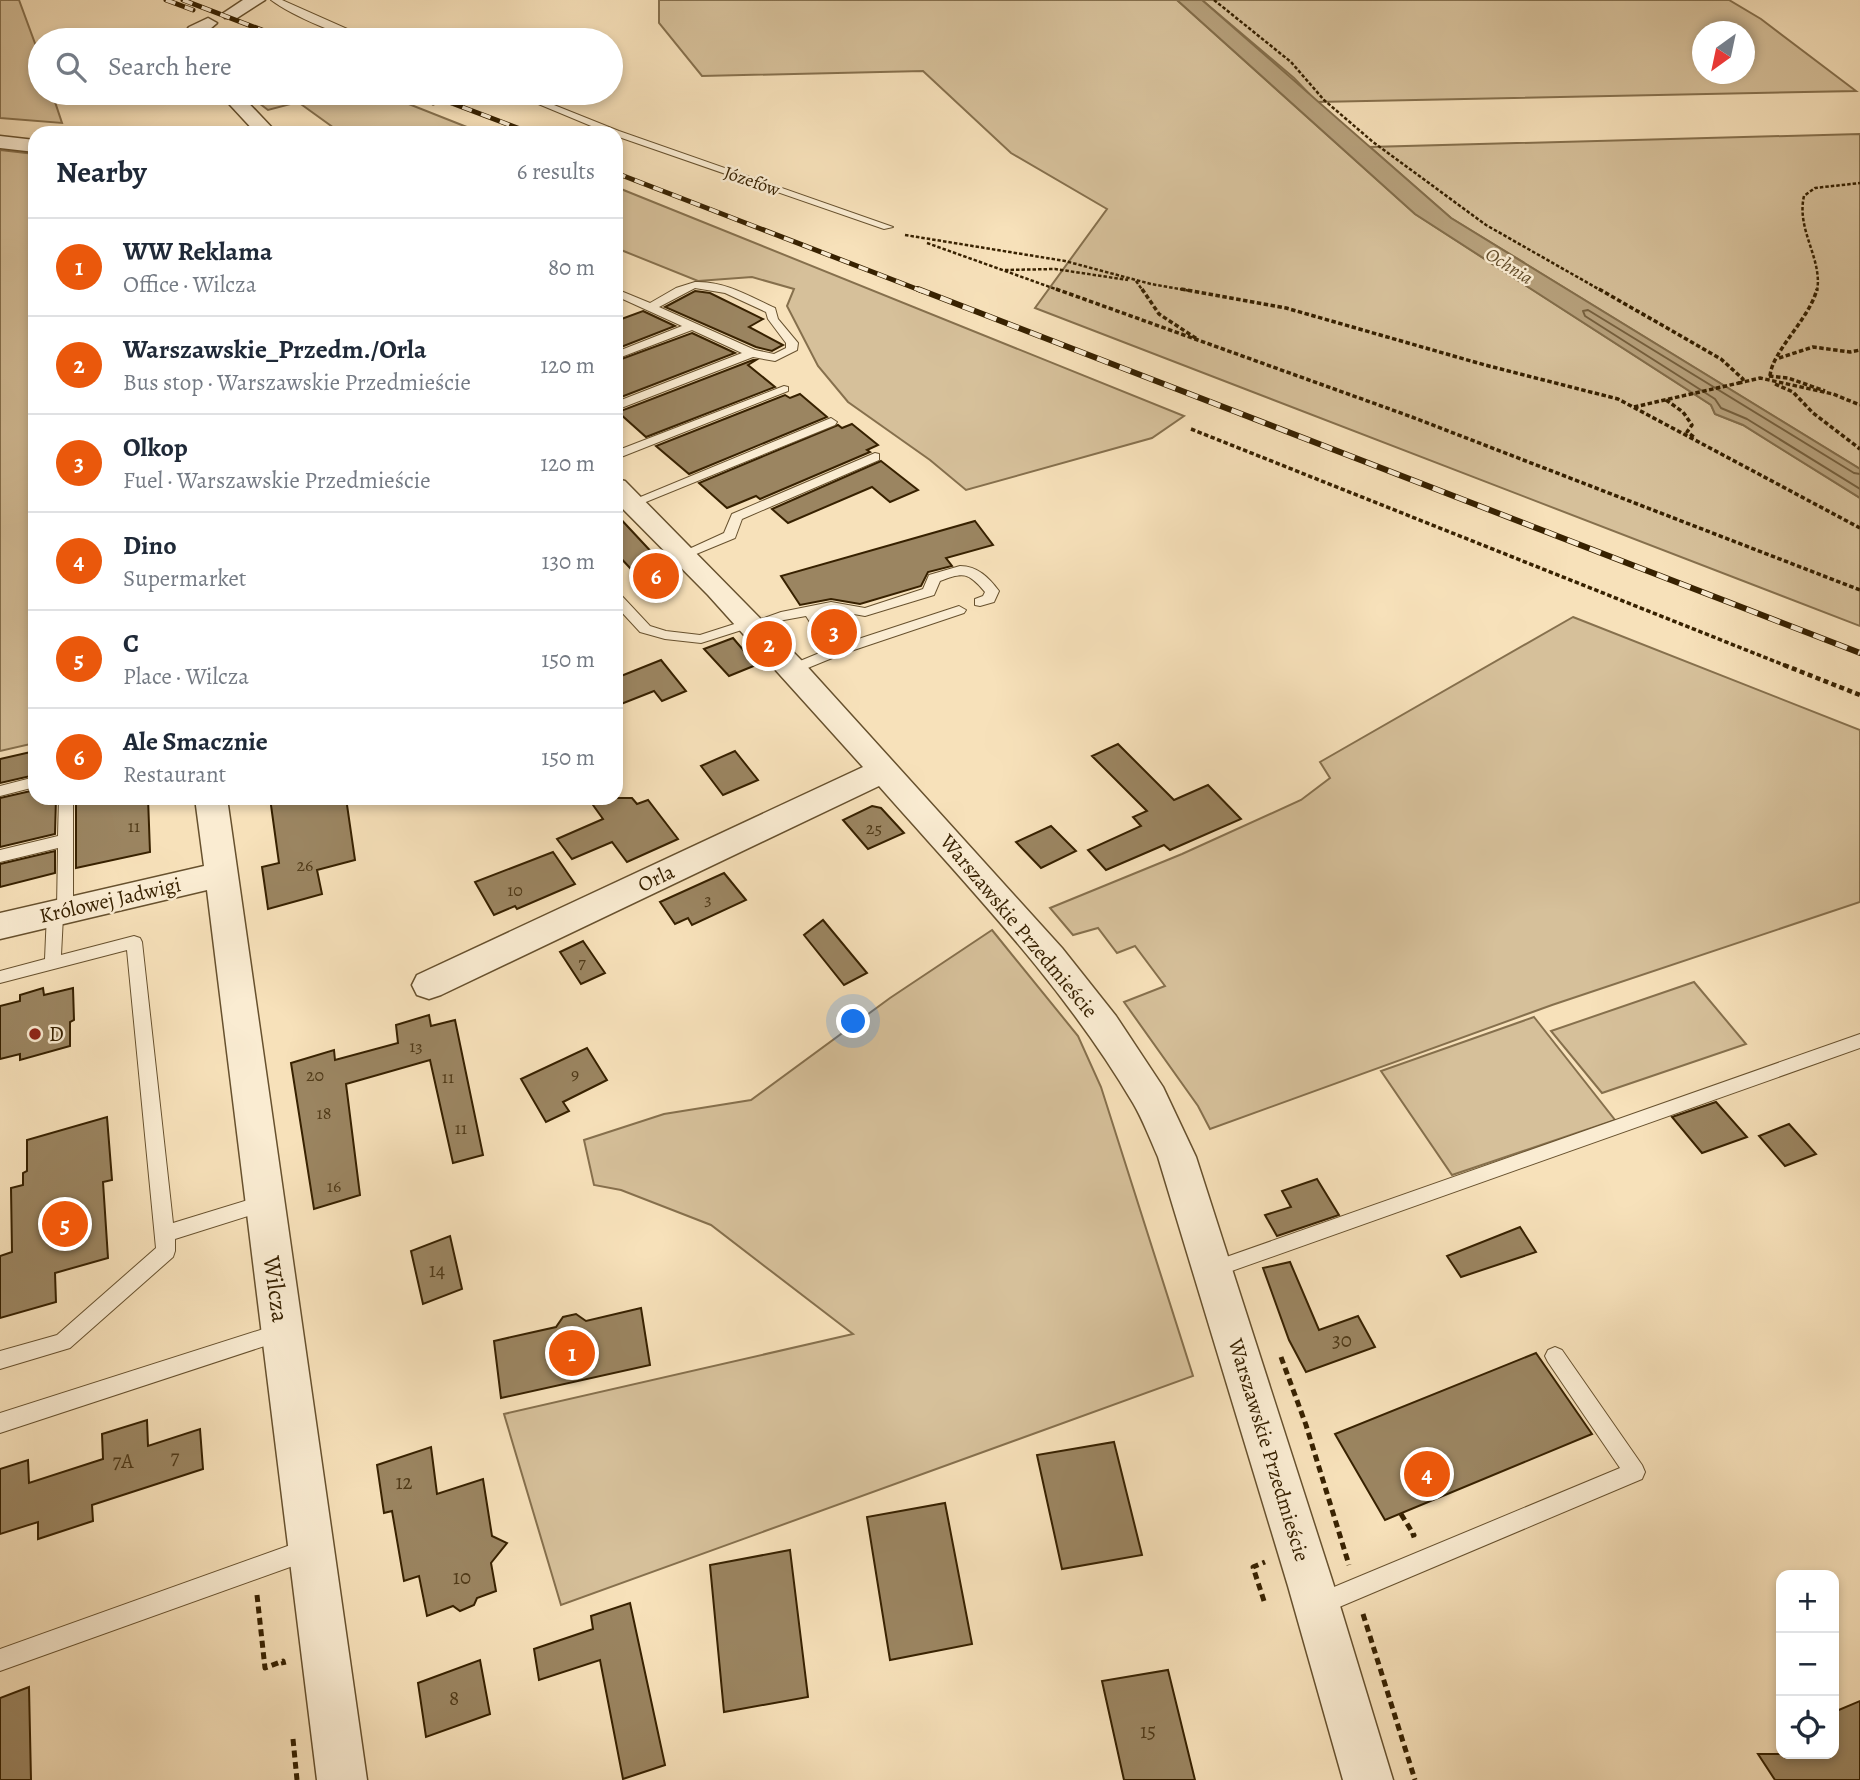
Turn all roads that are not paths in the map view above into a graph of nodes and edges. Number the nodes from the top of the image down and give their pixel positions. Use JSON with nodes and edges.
{"nodes":[{"id":1,"x":256,"y":0,"type":"edge"},
{"id":2,"x":275,"y":0,"type":"edge"},
{"id":3,"x":231,"y":14,"type":"dead end"},
{"id":4,"x":208,"y":23,"type":"dead end"},
{"id":5,"x":200,"y":28,"type":"edge"},
{"id":6,"x":336,"y":28,"type":"edge"},
{"id":7,"x":239,"y":105,"type":"edge"},
{"id":8,"x":547,"y":105,"type":"edge"},
{"id":9,"x":259,"y":126,"type":"edge"},
{"id":10,"x":599,"y":126,"type":"edge"},
{"id":11,"x":623,"y":135,"type":"edge"},
{"id":12,"x":0,"y":142,"type":"edge"},
{"id":13,"x":28,"y":145,"type":"edge"},
{"id":14,"x":888,"y":227,"type":"road end"},
{"id":15,"x":623,"y":295,"type":"edge"},
{"id":16,"x":632,"y":299,"type":"junction"},
{"id":17,"x":623,"y":305,"type":"edge"},
{"id":18,"x":651,"y":307,"type":"junction"},
{"id":19,"x":692,"y":326,"type":"junction"},
{"id":20,"x":623,"y":353,"type":"edge"},
{"id":21,"x":752,"y":354,"type":"junction"},
{"id":22,"x":784,"y":389,"type":"dead end"},
{"id":23,"x":623,"y":403,"type":"edge"},
{"id":24,"x":831,"y":422,"type":"dead end"},
{"id":25,"x":623,"y":453,"type":"edge"},
{"id":26,"x":875,"y":457,"type":"dead end"},
{"id":27,"x":624,"y":495,"type":"edge"},
{"id":28,"x":684,"y":554,"type":"junction"},
{"id":29,"x":980,"y":602,"type":"dead end"},
{"id":30,"x":623,"y":605,"type":"edge"},
{"id":31,"x":959,"y":610,"type":"dead end"},
{"id":32,"x":808,"y":611,"type":"junction"},
{"id":33,"x":752,"y":625,"type":"junction"},
{"id":34,"x":820,"y":627,"type":"dead end"},
{"id":35,"x":793,"y":669,"type":"junction"},
{"id":36,"x":883,"y":771,"type":"junction"},
{"id":37,"x":28,"y":784,"type":"edge"},
{"id":38,"x":0,"y":790,"type":"edge"},
{"id":39,"x":66,"y":805,"type":"edge"},
{"id":40,"x":212,"y":805,"type":"edge"},
{"id":41,"x":66,"y":840,"type":"junction"},
{"id":42,"x":0,"y":856,"type":"edge"},
{"id":43,"x":221,"y":874,"type":"junction"},
{"id":44,"x":60,"y":912,"type":"junction"},
{"id":45,"x":0,"y":926,"type":"edge"},
{"id":46,"x":53,"y":963,"type":"junction"},
{"id":47,"x":0,"y":977,"type":"edge"},
{"id":48,"x":429,"y":985,"type":"dead end"},
{"id":49,"x":1860,"y":1041,"type":"edge"},
{"id":50,"x":264,"y":1203,"type":"junction"},
{"id":51,"x":165,"y":1234,"type":"junction"},
{"id":52,"x":1212,"y":1270,"type":"junction"},
{"id":53,"x":282,"y":1332,"type":"junction"},
{"id":54,"x":1555,"y":1356,"type":"dead end"},
{"id":55,"x":0,"y":1360,"type":"edge"},
{"id":56,"x":0,"y":1423,"type":"edge"},
{"id":57,"x":298,"y":1553,"type":"junction"},
{"id":58,"x":1317,"y":1605,"type":"junction"},
{"id":59,"x":0,"y":1660,"type":"edge"},
{"id":60,"x":342,"y":1780,"type":"edge"},
{"id":61,"x":1368,"y":1780,"type":"edge"}],
"edges":[{"from":1,"to":3,"type":"street"},
{"from":2,"to":6,"type":"lane"},
{"from":4,"to":5,"type":"street"},
{"from":7,"to":9,"type":"street"},
{"from":8,"to":10,"type":"lane","name":"Józefów"},
{"from":11,"to":14,"type":"lane","name":"Józefów"},
{"from":12,"to":13,"type":"street"},
{"from":15,"to":16,"type":"lane"},
{"from":16,"to":17,"type":"lane"},
{"from":16,"to":18,"type":"lane"},
{"from":18,"to":19,"type":"lane"},
{"from":18,"to":21,"type":"lane"},
{"from":19,"to":20,"type":"lane"},
{"from":19,"to":21,"type":"lane"},
{"from":21,"to":23,"type":"lane"},
{"from":22,"to":25,"type":"lane"},
{"from":24,"to":27,"type":"lane"},
{"from":26,"to":28,"type":"lane"},
{"from":27,"to":28,"type":"street","name":"Warszawskie Przedmieście"},
{"from":28,"to":33,"type":"street","name":"Warszawskie Przedmieście"},
{"from":29,"to":32,"type":"lane"},
{"from":30,"to":33,"type":"lane"},
{"from":31,"to":35,"type":"lane"},
{"from":32,"to":33,"type":"lane"},
{"from":32,"to":34,"type":"lane"},
{"from":33,"to":35,"type":"street","name":"Warszawskie Przedmieście"},
{"from":35,"to":36,"type":"street","name":"Warszawskie Przedmieście"},
{"from":36,"to":48,"type":"street","name":"Orla"},
{"from":36,"to":52,"type":"street","name":"Warszawskie Przedmieście"},
{"from":37,"to":38,"type":"lane"},
{"from":39,"to":41,"type":"lane"},
{"from":40,"to":43,"type":"street","name":"Wilcza"},
{"from":41,"to":42,"type":"lane"},
{"from":41,"to":44,"type":"lane"},
{"from":43,"to":44,"type":"street","name":"Królowej Jadwigi"},
{"from":43,"to":50,"type":"street","name":"Wilcza"},
{"from":44,"to":45,"type":"street","name":"Królowej Jadwigi"},
{"from":44,"to":46,"type":"lane"},
{"from":46,"to":47,"type":"lane"},
{"from":46,"to":51,"type":"lane"},
{"from":49,"to":52,"type":"lane"},
{"from":50,"to":51,"type":"lane"},
{"from":50,"to":53,"type":"street","name":"Wilcza"},
{"from":51,"to":55,"type":"lane"},
{"from":52,"to":58,"type":"street","name":"Warszawskie Przedmieście"},
{"from":53,"to":56,"type":"lane"},
{"from":53,"to":57,"type":"street","name":"Wilcza"},
{"from":54,"to":58,"type":"lane"},
{"from":57,"to":59,"type":"lane"},
{"from":57,"to":60,"type":"street","name":"Wilcza"},
{"from":58,"to":61,"type":"street","name":"Warszawskie Przedmieście"}]}
